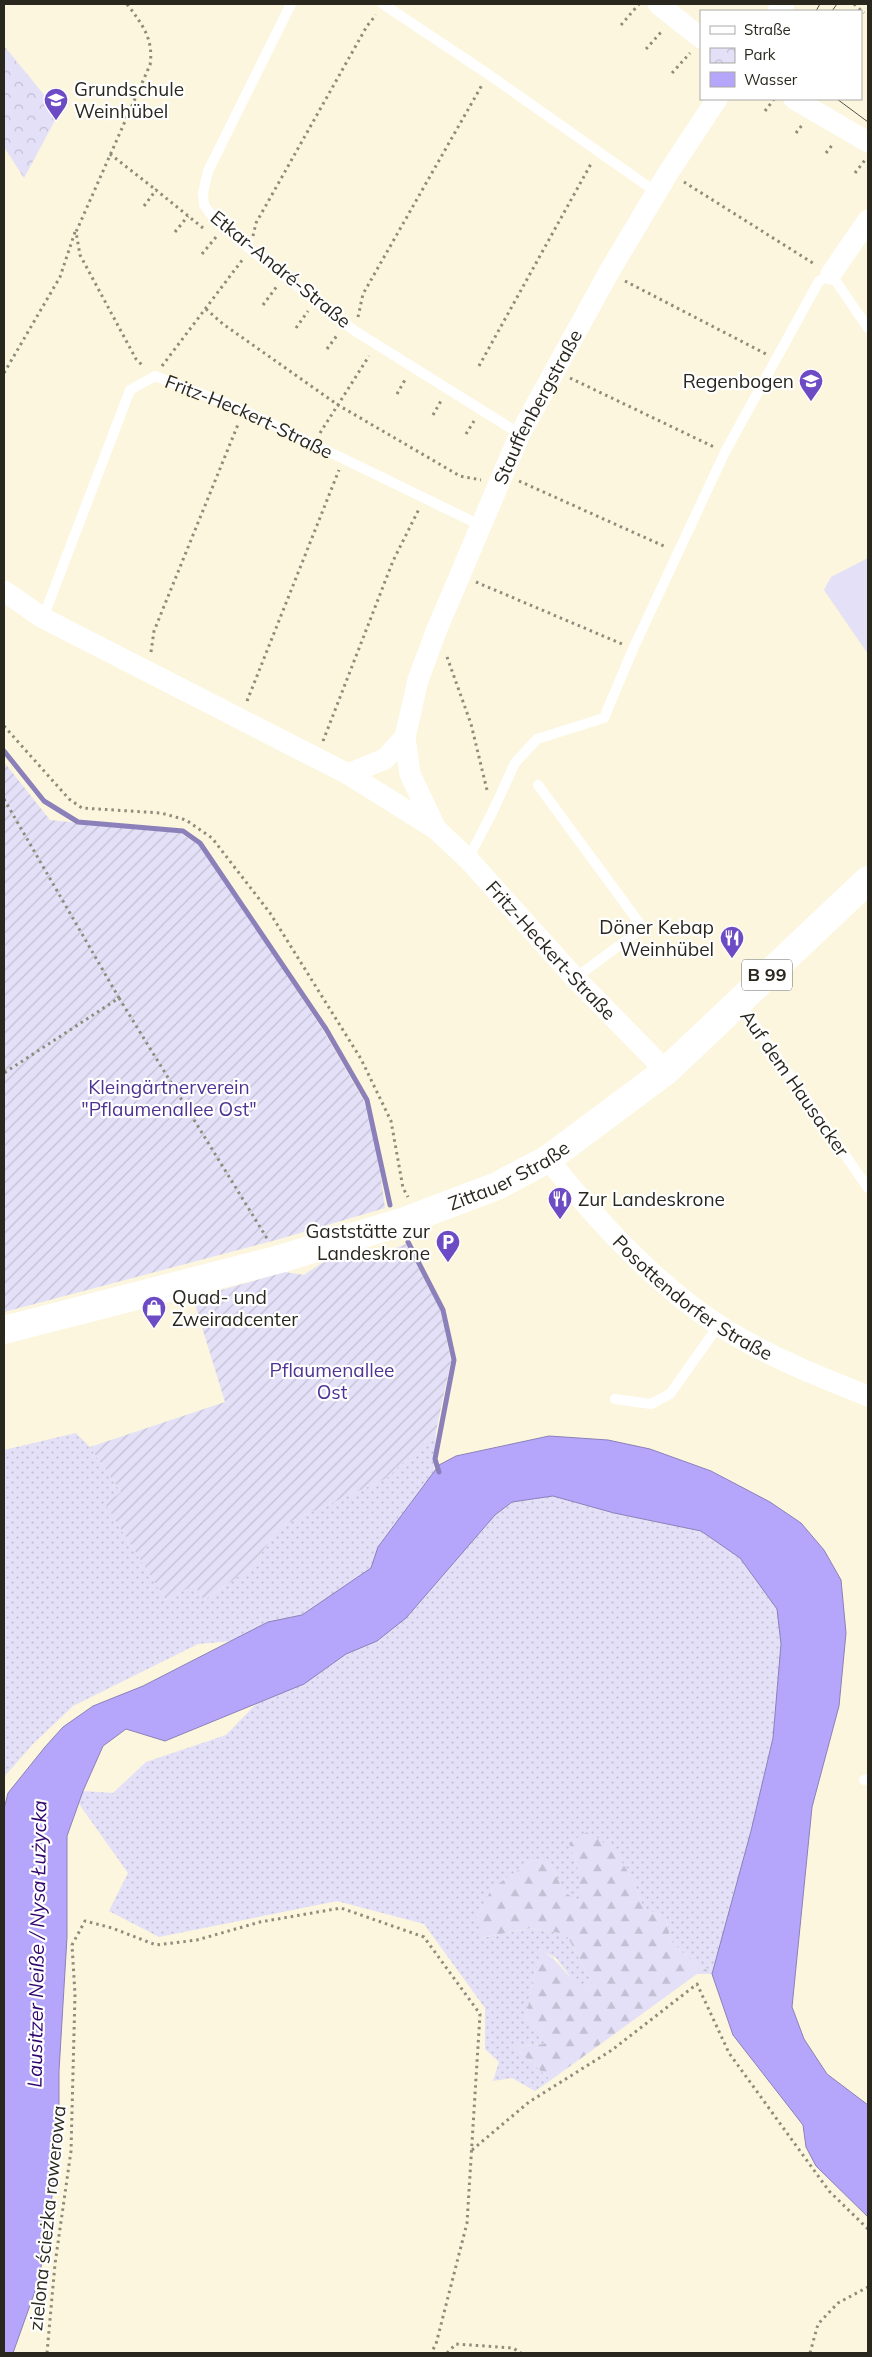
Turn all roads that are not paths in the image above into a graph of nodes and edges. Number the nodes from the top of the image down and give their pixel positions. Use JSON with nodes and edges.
{"nodes":[{"id":1,"x":290,"y":4,"type":"edge"},
{"id":2,"x":384,"y":4,"type":"edge"},
{"id":3,"x":658,"y":4,"type":"edge"},
{"id":4,"x":698,"y":43,"type":"edge"},
{"id":5,"x":716,"y":100,"type":"edge"},
{"id":6,"x":796,"y":100,"type":"edge"},
{"id":7,"x":868,"y":142,"type":"edge"},
{"id":8,"x":656,"y":192,"type":"junction"},
{"id":9,"x":868,"y":220,"type":"edge"},
{"id":10,"x":830,"y":274,"type":"junction"},
{"id":11,"x":868,"y":328,"type":"edge"},
{"id":12,"x":520,"y":434,"type":"junction"},
{"id":13,"x":480,"y":525,"type":"junction"},
{"id":14,"x":4,"y":591,"type":"edge"},
{"id":15,"x":43,"y":618,"type":"junction"},
{"id":16,"x":405,"y":737,"type":"junction"},
{"id":17,"x":348,"y":774,"type":"junction"},
{"id":18,"x":538,"y":785,"type":"dead end"},
{"id":19,"x":436,"y":829,"type":"junction"},
{"id":20,"x":468,"y":859,"type":"junction"},
{"id":21,"x":868,"y":880,"type":"edge"},
{"id":22,"x":574,"y":978,"type":"junction"},
{"id":23,"x":738,"y":1002,"type":"junction"},
{"id":24,"x":666,"y":1071,"type":"junction"},
{"id":25,"x":548,"y":1159,"type":"junction"},
{"id":26,"x":868,"y":1188,"type":"edge"},
{"id":27,"x":719,"y":1325,"type":"junction"},
{"id":28,"x":4,"y":1330,"type":"edge"},
{"id":29,"x":868,"y":1396,"type":"edge"},
{"id":30,"x":615,"y":1399,"type":"dead end"}],
"edges":[{"from":1,"to":12,"type":"lane","name":"Etkar-André-Straße"},
{"from":2,"to":8,"type":"lane"},
{"from":3,"to":4,"type":"street"},
{"from":5,"to":8,"type":"street","name":"Stauffenbergstraße"},
{"from":6,"to":7,"type":"street"},
{"from":8,"to":12,"type":"street","name":"Stauffenbergstraße"},
{"from":9,"to":10,"type":"street"},
{"from":10,"to":11,"type":"lane"},
{"from":10,"to":20,"type":"lane"},
{"from":12,"to":13,"type":"street","name":"Stauffenbergstraße"},
{"from":13,"to":15,"type":"lane","name":"Fritz-Heckert-Straße"},
{"from":13,"to":16,"type":"street","name":"Stauffenbergstraße"},
{"from":14,"to":15,"type":"street","name":"Fritz-Heckert-Straße"},
{"from":15,"to":17,"type":"street","name":"Fritz-Heckert-Straße"},
{"from":16,"to":17,"type":"street"},
{"from":16,"to":19,"type":"street","name":"Fritz-Heckert-Straße"},
{"from":17,"to":19,"type":"street","name":"Fritz-Heckert-Straße"},
{"from":18,"to":22,"type":"lane"},
{"from":19,"to":20,"type":"street","name":"Fritz-Heckert-Straße"},
{"from":20,"to":22,"type":"street","name":"Fritz-Heckert-Straße"},
{"from":21,"to":23,"type":"main road","name":"Zittauer Straße","number":"B 99"},
{"from":22,"to":24,"type":"street","name":"Fritz-Heckert-Straße"},
{"from":23,"to":24,"type":"main road","name":"Zittauer Straße","number":"B 99"},
{"from":23,"to":26,"type":"lane","name":"Auf dem Hausacker"},
{"from":24,"to":25,"type":"main road","name":"Zittauer Straße","number":"B 99"},
{"from":25,"to":27,"type":"street","name":"Posottendorfer Straße"},
{"from":25,"to":28,"type":"main road","name":"Zittauer Straße","number":"B 99"},
{"from":27,"to":29,"type":"street","name":"Posottendorfer Straße"},
{"from":27,"to":30,"type":"lane"}]}
